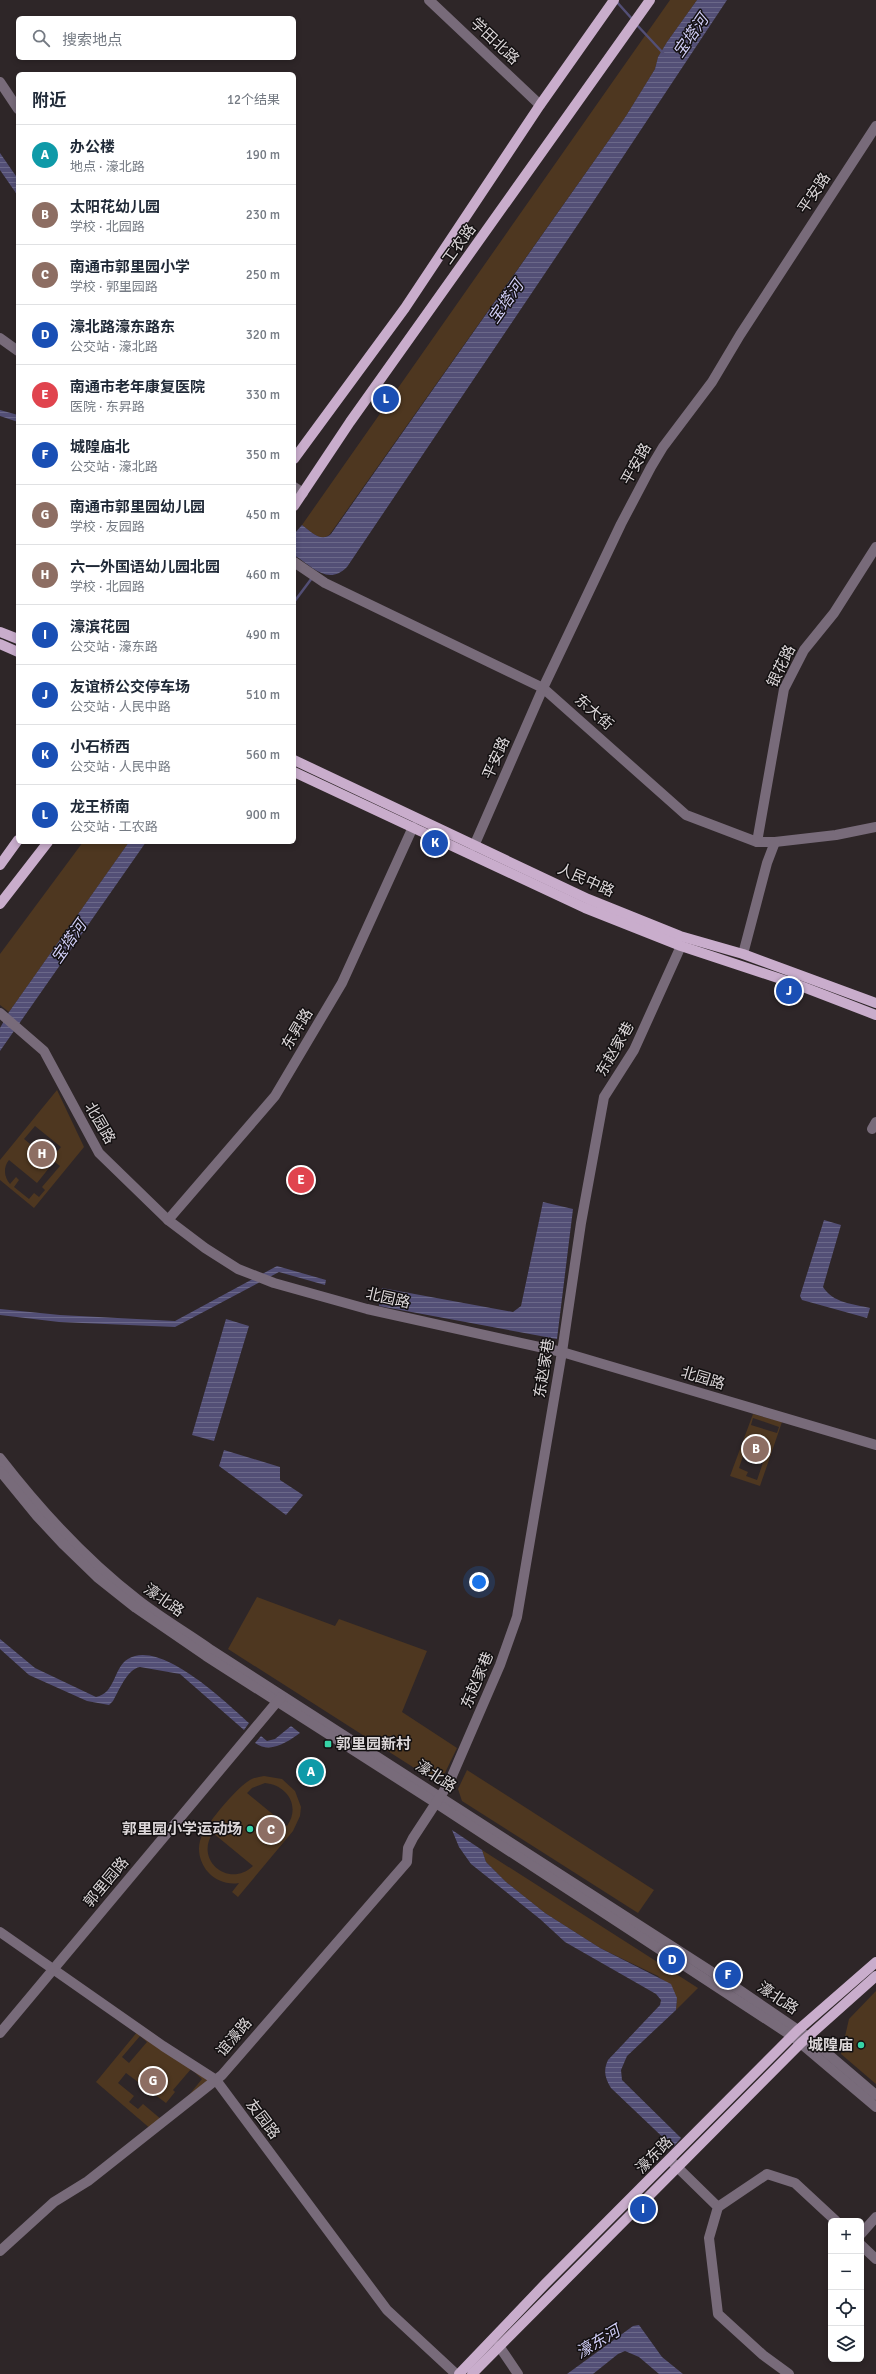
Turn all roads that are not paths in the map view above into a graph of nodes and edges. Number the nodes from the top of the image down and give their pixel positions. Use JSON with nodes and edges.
{"nodes":[{"id":1,"x":429,"y":0,"type":"edge"},
{"id":2,"x":614,"y":0,"type":"edge"},
{"id":3,"x":650,"y":0,"type":"edge"},
{"id":4,"x":0,"y":82,"type":"edge"},
{"id":5,"x":540,"y":105,"type":"junction"},
{"id":6,"x":16,"y":106,"type":"edge"},
{"id":7,"x":876,"y":126,"type":"edge"},
{"id":8,"x":0,"y":338,"type":"edge"},
{"id":9,"x":16,"y":350,"type":"edge"},
{"id":10,"x":296,"y":456,"type":"edge"},
{"id":11,"x":298,"y":490,"type":"edge"},
{"id":12,"x":876,"y":547,"type":"edge"},
{"id":13,"x":296,"y":563,"type":"edge"},
{"id":14,"x":0,"y":632,"type":"edge"},
{"id":15,"x":16,"y":638,"type":"edge"},
{"id":16,"x":0,"y":644,"type":"edge"},
{"id":17,"x":16,"y":651,"type":"edge"},
{"id":18,"x":543,"y":688,"type":"junction"},
{"id":19,"x":296,"y":761,"type":"edge"},
{"id":20,"x":296,"y":773,"type":"edge"},
{"id":21,"x":413,"y":827,"type":"junction"},
{"id":22,"x":876,"y":827,"type":"edge"},
{"id":23,"x":757,"y":842,"type":"junction"},
{"id":24,"x":775,"y":842,"type":"junction"},
{"id":25,"x":16,"y":843,"type":"edge"},
{"id":26,"x":46,"y":844,"type":"edge"},
{"id":27,"x":474,"y":846,"type":"junction"},
{"id":28,"x":0,"y":865,"type":"edge"},
{"id":29,"x":0,"y":904,"type":"edge"},
{"id":30,"x":681,"y":946,"type":"junction"},
{"id":31,"x":743,"y":954,"type":"junction"},
{"id":32,"x":876,"y":1003,"type":"edge"},
{"id":33,"x":1,"y":1014,"type":"edge"},
{"id":34,"x":876,"y":1015,"type":"edge"},
{"id":35,"x":168,"y":1220,"type":"junction"},
{"id":36,"x":562,"y":1352,"type":"junction"},
{"id":37,"x":876,"y":1445,"type":"edge"},
{"id":38,"x":0,"y":1458,"type":"edge"},
{"id":39,"x":0,"y":1471,"type":"edge"},
{"id":40,"x":280,"y":1699,"type":"junction"},
{"id":41,"x":438,"y":1800,"type":"junction"},
{"id":42,"x":0,"y":1932,"type":"edge"},
{"id":43,"x":876,"y":1962,"type":"edge"},
{"id":44,"x":53,"y":1970,"type":"junction"},
{"id":45,"x":876,"y":1976,"type":"edge"},
{"id":46,"x":0,"y":2033,"type":"edge"},
{"id":47,"x":795,"y":2033,"type":"junction"},
{"id":48,"x":804,"y":2040,"type":"junction"},
{"id":49,"x":216,"y":2080,"type":"junction"},
{"id":50,"x":876,"y":2096,"type":"edge"},
{"id":51,"x":876,"y":2107,"type":"edge"},
{"id":52,"x":673,"y":2163,"type":"junction"},
{"id":53,"x":718,"y":2207,"type":"junction"},
{"id":54,"x":876,"y":2217,"type":"edge"},
{"id":55,"x":833,"y":2218,"type":"edge"},
{"id":56,"x":864,"y":2231,"type":"edge"},
{"id":57,"x":864,"y":2248,"type":"edge"},
{"id":58,"x":0,"y":2251,"type":"edge"},
{"id":59,"x":876,"y":2259,"type":"edge"},
{"id":60,"x":499,"y":2346,"type":"junction"},
{"id":61,"x":456,"y":2374,"type":"edge"},
{"id":62,"x":459,"y":2374,"type":"edge"},
{"id":63,"x":472,"y":2374,"type":"edge"},
{"id":64,"x":518,"y":2374,"type":"edge"},
{"id":65,"x":789,"y":2374,"type":"edge"}],
"edges":[{"from":1,"to":5,"type":"street","name":"学田北路"},
{"from":2,"to":5,"type":"main road","name":"工农路"},
{"from":3,"to":11,"type":"main road","name":"工农路"},
{"from":4,"to":6,"type":"street"},
{"from":5,"to":10,"type":"main road","name":"工农路"},
{"from":7,"to":18,"type":"street","name":"平安路"},
{"from":8,"to":9,"type":"street"},
{"from":12,"to":23,"type":"street","name":"银花路"},
{"from":13,"to":18,"type":"street","name":"东大街"},
{"from":14,"to":15,"type":"main road"},
{"from":16,"to":17,"type":"main road"},
{"from":18,"to":23,"type":"street","name":"东大街"},
{"from":18,"to":27,"type":"street","name":"平安路"},
{"from":19,"to":27,"type":"main road","name":"人民中路"},
{"from":20,"to":21,"type":"main road","name":"人民中路"},
{"from":21,"to":30,"type":"main road","name":"人民中路"},
{"from":21,"to":35,"type":"street","name":"东昇路"},
{"from":22,"to":24,"type":"street","name":"东大街"},
{"from":23,"to":24,"type":"street","name":"东大街"},
{"from":24,"to":31,"type":"street"},
{"from":25,"to":28,"type":"main road"},
{"from":26,"to":29,"type":"main road"},
{"from":27,"to":31,"type":"main road","name":"人民中路"},
{"from":30,"to":34,"type":"main road","name":"人民中路"},
{"from":30,"to":36,"type":"street","name":"东赵家巷"},
{"from":31,"to":32,"type":"main road","name":"人民中路"},
{"from":33,"to":35,"type":"street","name":"北园路"},
{"from":35,"to":36,"type":"street","name":"北园路"},
{"from":36,"to":37,"type":"street","name":"北园路"},
{"from":36,"to":41,"type":"street","name":"东赵家巷"},
{"from":38,"to":40,"type":"street","name":"濠北路"},
{"from":39,"to":40,"type":"street","name":"濠北路"},
{"from":40,"to":41,"type":"street","name":"濠北路"},
{"from":40,"to":44,"type":"street","name":"郭里园路"},
{"from":41,"to":47,"type":"street","name":"濠北路"},
{"from":41,"to":49,"type":"street","name":"谊濠路"},
{"from":42,"to":44,"type":"street","name":"友园路"},
{"from":43,"to":47,"type":"main road","name":"濠东路"},
{"from":44,"to":46,"type":"street","name":"郭里园路"},
{"from":44,"to":49,"type":"street","name":"友园路"},
{"from":45,"to":48,"type":"main road","name":"濠东路"},
{"from":47,"to":48,"type":"street","name":"濠北路"},
{"from":47,"to":52,"type":"main road","name":"濠东路"},
{"from":48,"to":50,"type":"street","name":"濠北路"},
{"from":48,"to":51,"type":"street","name":"濠北路"},
{"from":48,"to":52,"type":"main road","name":"濠东路"},
{"from":49,"to":58,"type":"street","name":"谊濠路"},
{"from":49,"to":61,"type":"street","name":"友园路"},
{"from":52,"to":53,"type":"street"},
{"from":52,"to":60,"type":"main road","name":"濠东路"},
{"from":52,"to":62,"type":"main road","name":"濠东路"},
{"from":53,"to":55,"type":"street"},
{"from":53,"to":65,"type":"street"},
{"from":54,"to":56,"type":"street"},
{"from":57,"to":59,"type":"street"},
{"from":60,"to":63,"type":"main road","name":"濠东路"},
{"from":60,"to":64,"type":"street"}]}
